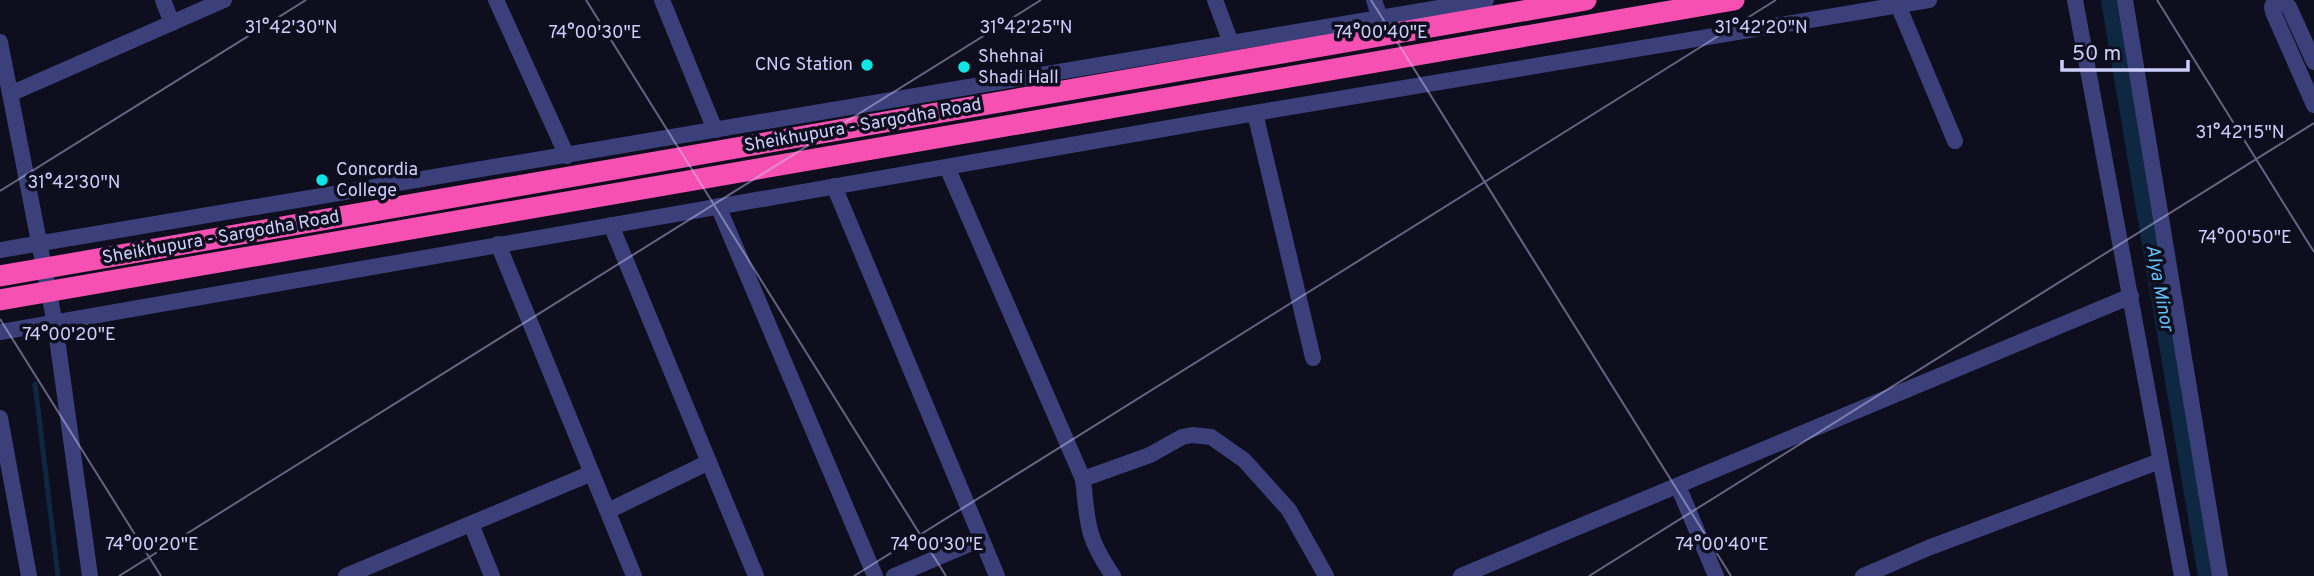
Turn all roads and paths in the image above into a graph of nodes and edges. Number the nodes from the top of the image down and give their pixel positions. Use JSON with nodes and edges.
{"nodes":[{"id":1,"x":163,"y":0,"type":"edge"},
{"id":2,"x":225,"y":0,"type":"edge"},
{"id":3,"x":496,"y":0,"type":"edge"},
{"id":4,"x":662,"y":0,"type":"edge"},
{"id":5,"x":1214,"y":0,"type":"edge"},
{"id":6,"x":1374,"y":0,"type":"edge"},
{"id":7,"x":1486,"y":0,"type":"edge"},
{"id":8,"x":1586,"y":0,"type":"edge"},
{"id":9,"x":1734,"y":0,"type":"edge"},
{"id":10,"x":1929,"y":0,"type":"edge"},
{"id":11,"x":2076,"y":0,"type":"edge"},
{"id":12,"x":2125,"y":0,"type":"edge"},
{"id":13,"x":2277,"y":0,"type":"edge"},
{"id":14,"x":1898,"y":5,"type":"junction"},
{"id":15,"x":1380,"y":18,"type":"junction"},
{"id":16,"x":172,"y":23,"type":"junction"},
{"id":17,"x":0,"y":42,"type":"edge"},
{"id":18,"x":1231,"y":43,"type":"junction"},
{"id":19,"x":2314,"y":62,"type":"edge"},
{"id":20,"x":10,"y":94,"type":"junction"},
{"id":21,"x":2314,"y":105,"type":"edge"},
{"id":22,"x":1255,"y":113,"type":"junction"},
{"id":23,"x":715,"y":131,"type":"junction"},
{"id":24,"x":1955,"y":141,"type":"dead end"},
{"id":25,"x":567,"y":156,"type":"junction"},
{"id":26,"x":947,"y":167,"type":"junction"},
{"id":27,"x":834,"y":186,"type":"junction"},
{"id":28,"x":718,"y":206,"type":"junction"},
{"id":29,"x":611,"y":225,"type":"junction"},
{"id":30,"x":498,"y":244,"type":"junction"},
{"id":31,"x":38,"y":245,"type":"junction"},
{"id":32,"x":0,"y":250,"type":"edge"},
{"id":33,"x":43,"y":268,"type":"junction"},
{"id":34,"x":0,"y":276,"type":"edge"},
{"id":35,"x":48,"y":291,"type":"junction"},
{"id":36,"x":2131,"y":296,"type":"junction"},
{"id":37,"x":0,"y":300,"type":"edge"},
{"id":38,"x":55,"y":324,"type":"junction"},
{"id":39,"x":0,"y":332,"type":"edge"},
{"id":40,"x":1313,"y":358,"type":"dead end"},
{"id":41,"x":1,"y":429,"type":"edge"},
{"id":42,"x":2160,"y":461,"type":"junction"},
{"id":43,"x":709,"y":462,"type":"junction"},
{"id":44,"x":592,"y":473,"type":"junction"},
{"id":45,"x":1083,"y":479,"type":"junction"},
{"id":46,"x":1678,"y":486,"type":"junction"},
{"id":47,"x":608,"y":511,"type":"junction"},
{"id":48,"x":471,"y":524,"type":"junction"},
{"id":49,"x":981,"y":539,"type":"junction"},
{"id":50,"x":1501,"y":560,"type":"junction"},
{"id":51,"x":29,"y":576,"type":"edge"},
{"id":52,"x":90,"y":576,"type":"edge"},
{"id":53,"x":346,"y":576,"type":"edge"},
{"id":54,"x":492,"y":576,"type":"edge"},
{"id":55,"x":635,"y":576,"type":"edge"},
{"id":56,"x":756,"y":576,"type":"edge"},
{"id":57,"x":875,"y":576,"type":"edge"},
{"id":58,"x":894,"y":576,"type":"edge"},
{"id":59,"x":997,"y":576,"type":"edge"},
{"id":60,"x":1113,"y":576,"type":"edge"},
{"id":61,"x":1326,"y":576,"type":"edge"},
{"id":62,"x":1461,"y":576,"type":"edge"},
{"id":63,"x":1507,"y":576,"type":"edge"},
{"id":64,"x":1716,"y":576,"type":"edge"},
{"id":65,"x":1863,"y":576,"type":"edge"},
{"id":66,"x":2182,"y":576,"type":"edge"},
{"id":67,"x":2220,"y":576,"type":"edge"}],
"edges":[{"from":1,"to":16,"type":"street"},
{"from":2,"to":16,"type":"street"},
{"from":3,"to":25,"type":"street"},
{"from":4,"to":23,"type":"street"},
{"from":5,"to":18,"type":"street"},
{"from":6,"to":15,"type":"street"},
{"from":7,"to":15,"type":"street"},
{"from":8,"to":33,"type":"highway","name":"Sheikhupura - Sargodha Road"},
{"from":9,"to":35,"type":"highway","name":"Sheikhupura - Sargodha Road"},
{"from":10,"to":14,"type":"street"},
{"from":11,"to":36,"type":"street"},
{"from":12,"to":67,"type":"street"},
{"from":13,"to":19,"type":"street"},
{"from":13,"to":21,"type":"street"},
{"from":14,"to":22,"type":"street"},
{"from":14,"to":24,"type":"street"},
{"from":15,"to":18,"type":"street"},
{"from":16,"to":20,"type":"street"},
{"from":17,"to":20,"type":"street"},
{"from":18,"to":23,"type":"street"},
{"from":20,"to":31,"type":"street"},
{"from":22,"to":26,"type":"street"},
{"from":22,"to":40,"type":"street"},
{"from":23,"to":25,"type":"street"},
{"from":25,"to":31,"type":"street"},
{"from":26,"to":27,"type":"street"},
{"from":26,"to":45,"type":"street"},
{"from":27,"to":28,"type":"street"},
{"from":27,"to":49,"type":"street"},
{"from":28,"to":29,"type":"street"},
{"from":28,"to":57,"type":"street"},
{"from":29,"to":30,"type":"street"},
{"from":29,"to":43,"type":"street"},
{"from":30,"to":38,"type":"street"},
{"from":30,"to":44,"type":"street"},
{"from":31,"to":32,"type":"street"},
{"from":31,"to":33,"type":"street"},
{"from":33,"to":34,"type":"highway","name":"Sheikhupura - Sargodha Road"},
{"from":33,"to":35,"type":"street"},
{"from":35,"to":37,"type":"highway","name":"Sheikhupura - Sargodha Road"},
{"from":35,"to":38,"type":"street"},
{"from":36,"to":42,"type":"street"},
{"from":36,"to":46,"type":"street"},
{"from":38,"to":39,"type":"street"},
{"from":38,"to":52,"type":"street"},
{"from":41,"to":51,"type":"street"},
{"from":42,"to":65,"type":"street"},
{"from":42,"to":66,"type":"street"},
{"from":43,"to":47,"type":"street"},
{"from":43,"to":56,"type":"street"},
{"from":44,"to":47,"type":"street"},
{"from":44,"to":48,"type":"street"},
{"from":45,"to":60,"type":"street"},
{"from":45,"to":61,"type":"street"},
{"from":46,"to":50,"type":"street"},
{"from":46,"to":64,"type":"street"},
{"from":47,"to":55,"type":"street"},
{"from":48,"to":53,"type":"street"},
{"from":48,"to":54,"type":"street"},
{"from":49,"to":58,"type":"street"},
{"from":49,"to":59,"type":"street"},
{"from":50,"to":62,"type":"street"},
{"from":50,"to":63,"type":"street"}]}
